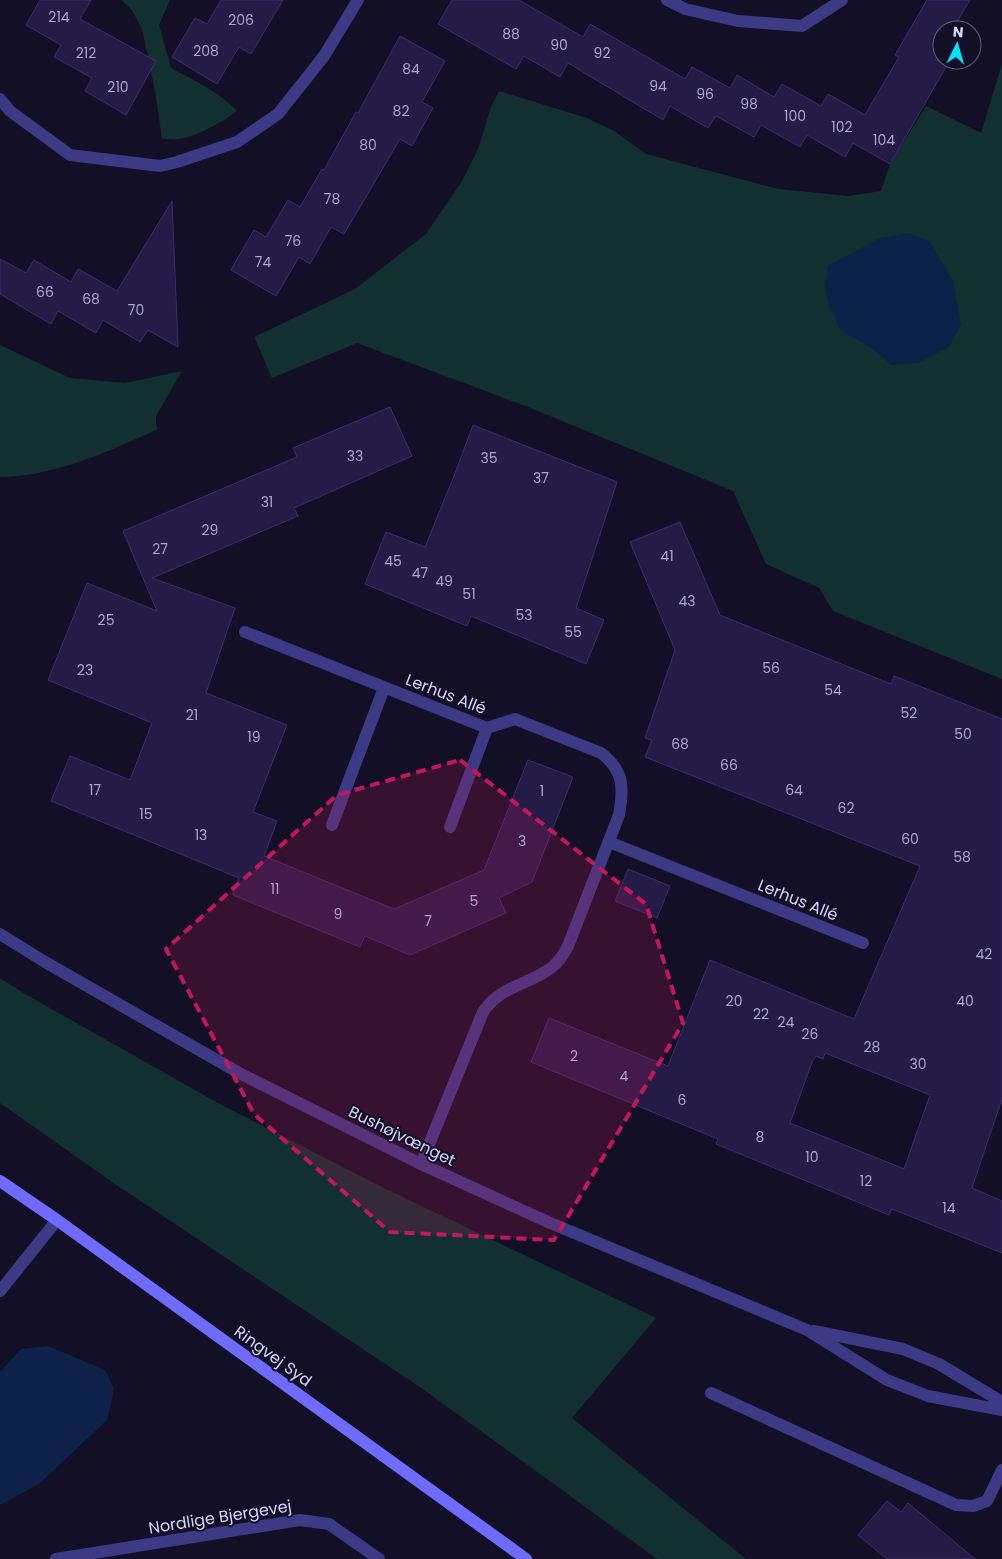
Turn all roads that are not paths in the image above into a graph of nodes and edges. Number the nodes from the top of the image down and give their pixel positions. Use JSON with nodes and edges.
{"nodes":[{"id":1,"x":358,"y":0,"type":"edge"},
{"id":2,"x":667,"y":0,"type":"edge"},
{"id":3,"x":842,"y":0,"type":"edge"},
{"id":4,"x":0,"y":99,"type":"edge"},
{"id":5,"x":245,"y":632,"type":"dead end"},
{"id":6,"x":384,"y":688,"type":"junction"},
{"id":7,"x":487,"y":728,"type":"junction"},
{"id":8,"x":332,"y":825,"type":"dead end"},
{"id":9,"x":450,"y":827,"type":"dead end"},
{"id":10,"x":609,"y":842,"type":"junction"},
{"id":11,"x":0,"y":934,"type":"edge"},
{"id":12,"x":863,"y":943,"type":"dead end"},
{"id":13,"x":421,"y":1164,"type":"junction"},
{"id":14,"x":0,"y":1181,"type":"edge"},
{"id":15,"x":57,"y":1220,"type":"junction"},
{"id":16,"x":0,"y":1291,"type":"edge"},
{"id":17,"x":807,"y":1330,"type":"junction"},
{"id":18,"x":711,"y":1393,"type":"dead end"},
{"id":19,"x":1002,"y":1402,"type":"edge"},
{"id":20,"x":1002,"y":1410,"type":"edge"},
{"id":21,"x":1002,"y":1470,"type":"edge"},
{"id":22,"x":56,"y":1559,"type":"edge"},
{"id":23,"x":379,"y":1559,"type":"edge"},
{"id":24,"x":526,"y":1559,"type":"edge"}],
"edges":[{"from":1,"to":4,"type":"street"},
{"from":2,"to":3,"type":"street"},
{"from":5,"to":6,"type":"street","name":"Lerhus Allé"},
{"from":6,"to":7,"type":"street","name":"Lerhus Allé"},
{"from":6,"to":8,"type":"street"},
{"from":7,"to":9,"type":"street"},
{"from":7,"to":10,"type":"street","name":"Lerhus Allé"},
{"from":10,"to":12,"type":"street","name":"Lerhus Allé"},
{"from":10,"to":13,"type":"street","name":"Lerhus Allé"},
{"from":11,"to":13,"type":"street","name":"Bushøjvænget"},
{"from":13,"to":17,"type":"street","name":"Bushøjvænget"},
{"from":14,"to":15,"type":"main road","name":"Ringvej Syd"},
{"from":15,"to":16,"type":"street"},
{"from":15,"to":24,"type":"main road","name":"Ringvej Syd"},
{"from":17,"to":19,"type":"street","name":"Bushøjvænget"},
{"from":17,"to":20,"type":"street","name":"Bushøjvænget"},
{"from":18,"to":21,"type":"street"},
{"from":22,"to":23,"type":"street","name":"Nordlige Bjergevej"}]}
